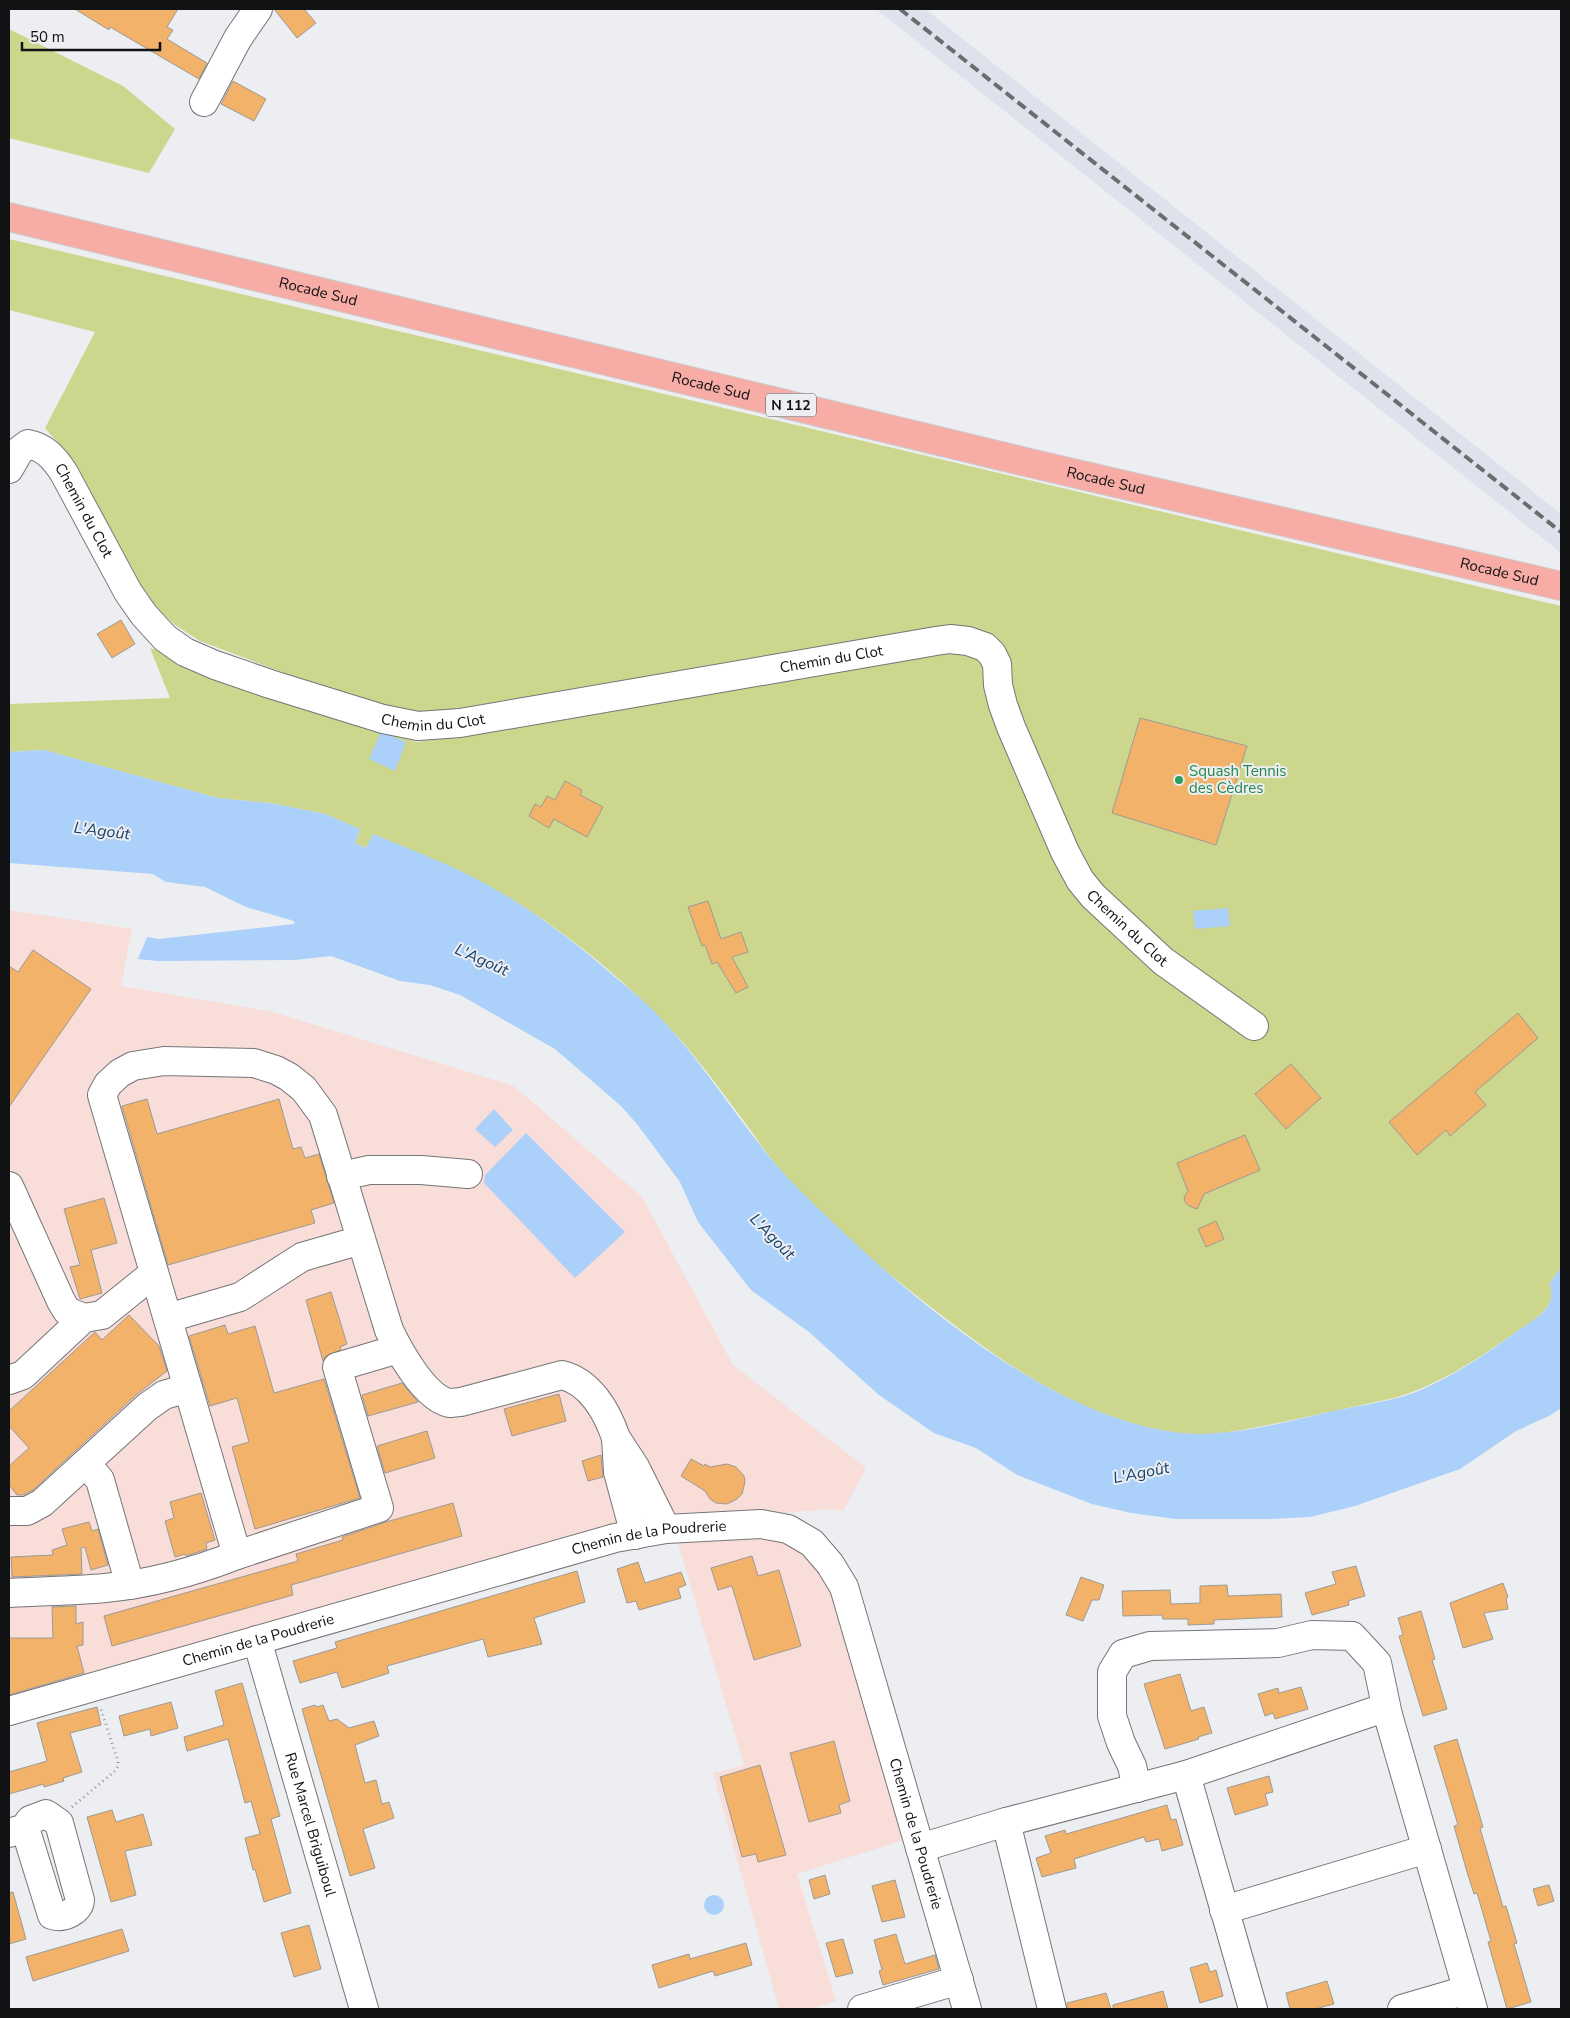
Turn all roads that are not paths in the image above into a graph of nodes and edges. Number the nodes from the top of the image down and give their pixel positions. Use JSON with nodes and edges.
{"nodes":[{"id":1,"x":258,"y":9,"type":"edge"},
{"id":2,"x":204,"y":102,"type":"dead end"},
{"id":3,"x":9,"y":217,"type":"edge"},
{"id":4,"x":9,"y":469,"type":"edge"},
{"id":5,"x":1561,"y":586,"type":"edge"},
{"id":6,"x":1254,"y":1026,"type":"dead end"},
{"id":7,"x":468,"y":1174,"type":"dead end"},
{"id":8,"x":341,"y":1176,"type":"junction"},
{"id":9,"x":9,"y":1186,"type":"edge"},
{"id":10,"x":361,"y":1240,"type":"junction"},
{"id":11,"x":154,"y":1273,"type":"junction"},
{"id":12,"x":84,"y":1318,"type":"junction"},
{"id":13,"x":168,"y":1318,"type":"junction"},
{"id":14,"x":398,"y":1350,"type":"junction"},
{"id":15,"x":9,"y":1380,"type":"edge"},
{"id":16,"x":188,"y":1388,"type":"junction"},
{"id":17,"x":616,"y":1438,"type":"junction"},
{"id":18,"x":86,"y":1463,"type":"junction"},
{"id":19,"x":9,"y":1511,"type":"edge"},
{"id":20,"x":666,"y":1529,"type":"junction"},
{"id":21,"x":635,"y":1535,"type":"junction"},
{"id":22,"x":237,"y":1555,"type":"junction"},
{"id":23,"x":130,"y":1584,"type":"junction"},
{"id":24,"x":9,"y":1593,"type":"edge"},
{"id":25,"x":257,"y":1640,"type":"junction"},
{"id":26,"x":9,"y":1711,"type":"edge"},
{"id":27,"x":1388,"y":1714,"type":"junction"},
{"id":28,"x":1186,"y":1775,"type":"junction"},
{"id":29,"x":1137,"y":1788,"type":"junction"},
{"id":30,"x":1006,"y":1822,"type":"junction"},
{"id":31,"x":17,"y":1830,"type":"edge"},
{"id":32,"x":920,"y":1848,"type":"junction"},
{"id":33,"x":1427,"y":1849,"type":"junction"},
{"id":34,"x":1224,"y":1910,"type":"junction"},
{"id":35,"x":958,"y":1980,"type":"junction"},
{"id":36,"x":1470,"y":2000,"type":"edge"},
{"id":37,"x":364,"y":2009,"type":"edge"},
{"id":38,"x":862,"y":2009,"type":"edge"},
{"id":39,"x":967,"y":2009,"type":"edge"},
{"id":40,"x":1052,"y":2009,"type":"edge"},
{"id":41,"x":1253,"y":2009,"type":"edge"},
{"id":42,"x":1402,"y":2009,"type":"edge"}],
"edges":[{"from":1,"to":2,"type":"street"},
{"from":3,"to":5,"type":"main road","name":"Rocade Sud","number":"N 112"},
{"from":4,"to":6,"type":"street","name":"Chemin du Clot"},
{"from":7,"to":8,"type":"street"},
{"from":8,"to":10,"type":"street"},
{"from":8,"to":11,"type":"street"},
{"from":9,"to":12,"type":"street"},
{"from":10,"to":13,"type":"street"},
{"from":10,"to":14,"type":"street"},
{"from":11,"to":12,"type":"street"},
{"from":11,"to":13,"type":"street"},
{"from":12,"to":15,"type":"street"},
{"from":13,"to":16,"type":"street"},
{"from":14,"to":17,"type":"street"},
{"from":14,"to":22,"type":"street"},
{"from":16,"to":18,"type":"street"},
{"from":16,"to":22,"type":"street"},
{"from":17,"to":20,"type":"street"},
{"from":17,"to":21,"type":"street"},
{"from":18,"to":19,"type":"street"},
{"from":18,"to":23,"type":"street"},
{"from":20,"to":21,"type":"street","name":"Chemin de la Poudrerie"},
{"from":20,"to":32,"type":"street","name":"Chemin de la Poudrerie"},
{"from":21,"to":25,"type":"street","name":"Chemin de la Poudrerie"},
{"from":22,"to":23,"type":"street"},
{"from":23,"to":24,"type":"street"},
{"from":25,"to":26,"type":"street","name":"Chemin de la Poudrerie"},
{"from":25,"to":37,"type":"street","name":"Rue Marcel Briguiboul"},
{"from":27,"to":28,"type":"street"},
{"from":27,"to":29,"type":"street"},
{"from":27,"to":33,"type":"street"},
{"from":28,"to":29,"type":"street"},
{"from":28,"to":34,"type":"street"},
{"from":29,"to":30,"type":"street"},
{"from":30,"to":32,"type":"street"},
{"from":30,"to":40,"type":"street"},
{"from":31,"to":31,"type":"street"},
{"from":32,"to":35,"type":"street","name":"Chemin de la Poudrerie"},
{"from":33,"to":34,"type":"street"},
{"from":33,"to":36,"type":"street"},
{"from":34,"to":41,"type":"street"},
{"from":35,"to":38,"type":"street"},
{"from":35,"to":39,"type":"street","name":"Chemin de la Poudrerie"},
{"from":36,"to":42,"type":"street"}]}
